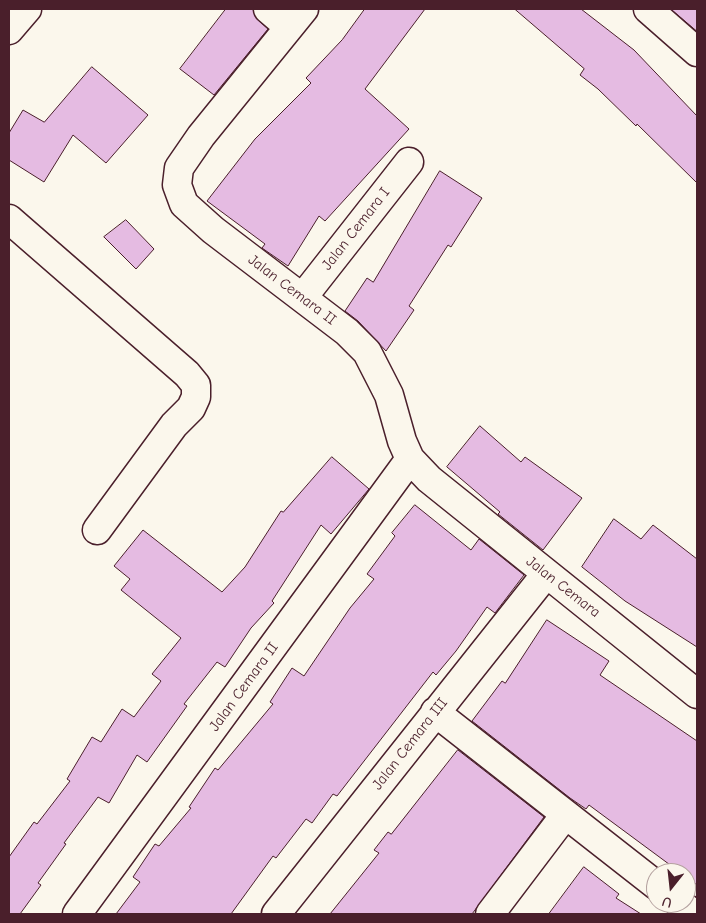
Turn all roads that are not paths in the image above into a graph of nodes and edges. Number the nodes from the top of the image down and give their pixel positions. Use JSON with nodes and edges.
{"nodes":[{"id":1,"x":27,"y":9,"type":"edge"},
{"id":2,"x":268,"y":9,"type":"edge"},
{"id":3,"x":648,"y":9,"type":"edge"},
{"id":4,"x":297,"y":18,"type":"edge"},
{"id":5,"x":9,"y":30,"type":"edge"},
{"id":6,"x":697,"y":52,"type":"edge"},
{"id":7,"x":409,"y":162,"type":"dead end"},
{"id":8,"x":9,"y":219,"type":"edge"},
{"id":9,"x":303,"y":297,"type":"junction"},
{"id":10,"x":410,"y":459,"type":"junction"},
{"id":11,"x":428,"y":479,"type":"joint"},
{"id":12,"x":96,"y":530,"type":"dead end"},
{"id":13,"x":546,"y":574,"type":"junction"},
{"id":14,"x":697,"y":694,"type":"edge"},
{"id":15,"x":435,"y":712,"type":"junction"},
{"id":16,"x":565,"y":814,"type":"junction"},
{"id":17,"x":646,"y":877,"type":"edge"},
{"id":18,"x":76,"y":914,"type":"edge"},
{"id":19,"x":276,"y":914,"type":"edge"},
{"id":20,"x":490,"y":914,"type":"edge"}],
"edges":[{"from":1,"to":5,"type":"street"},
{"from":2,"to":4,"type":"street"},
{"from":3,"to":6,"type":"street"},
{"from":4,"to":9,"type":"street","name":"Jalan Cemara II"},
{"from":7,"to":9,"type":"street","name":"Jalan Cemara I"},
{"from":8,"to":12,"type":"street"},
{"from":9,"to":10,"type":"street","name":"Jalan Cemara II"},
{"from":10,"to":11,"type":"street","name":"Jalan Cemara II"},
{"from":10,"to":18,"type":"street","name":"Jalan Cemara II"},
{"from":11,"to":13,"type":"street","name":"Jalan Cemara"},
{"from":13,"to":14,"type":"street","name":"Jalan Cemara"},
{"from":13,"to":15,"type":"street","name":"Jalan Cemara III"},
{"from":15,"to":16,"type":"street"},
{"from":15,"to":19,"type":"street","name":"Jalan Cemara III"},
{"from":16,"to":17,"type":"street"},
{"from":16,"to":20,"type":"street"}]}
